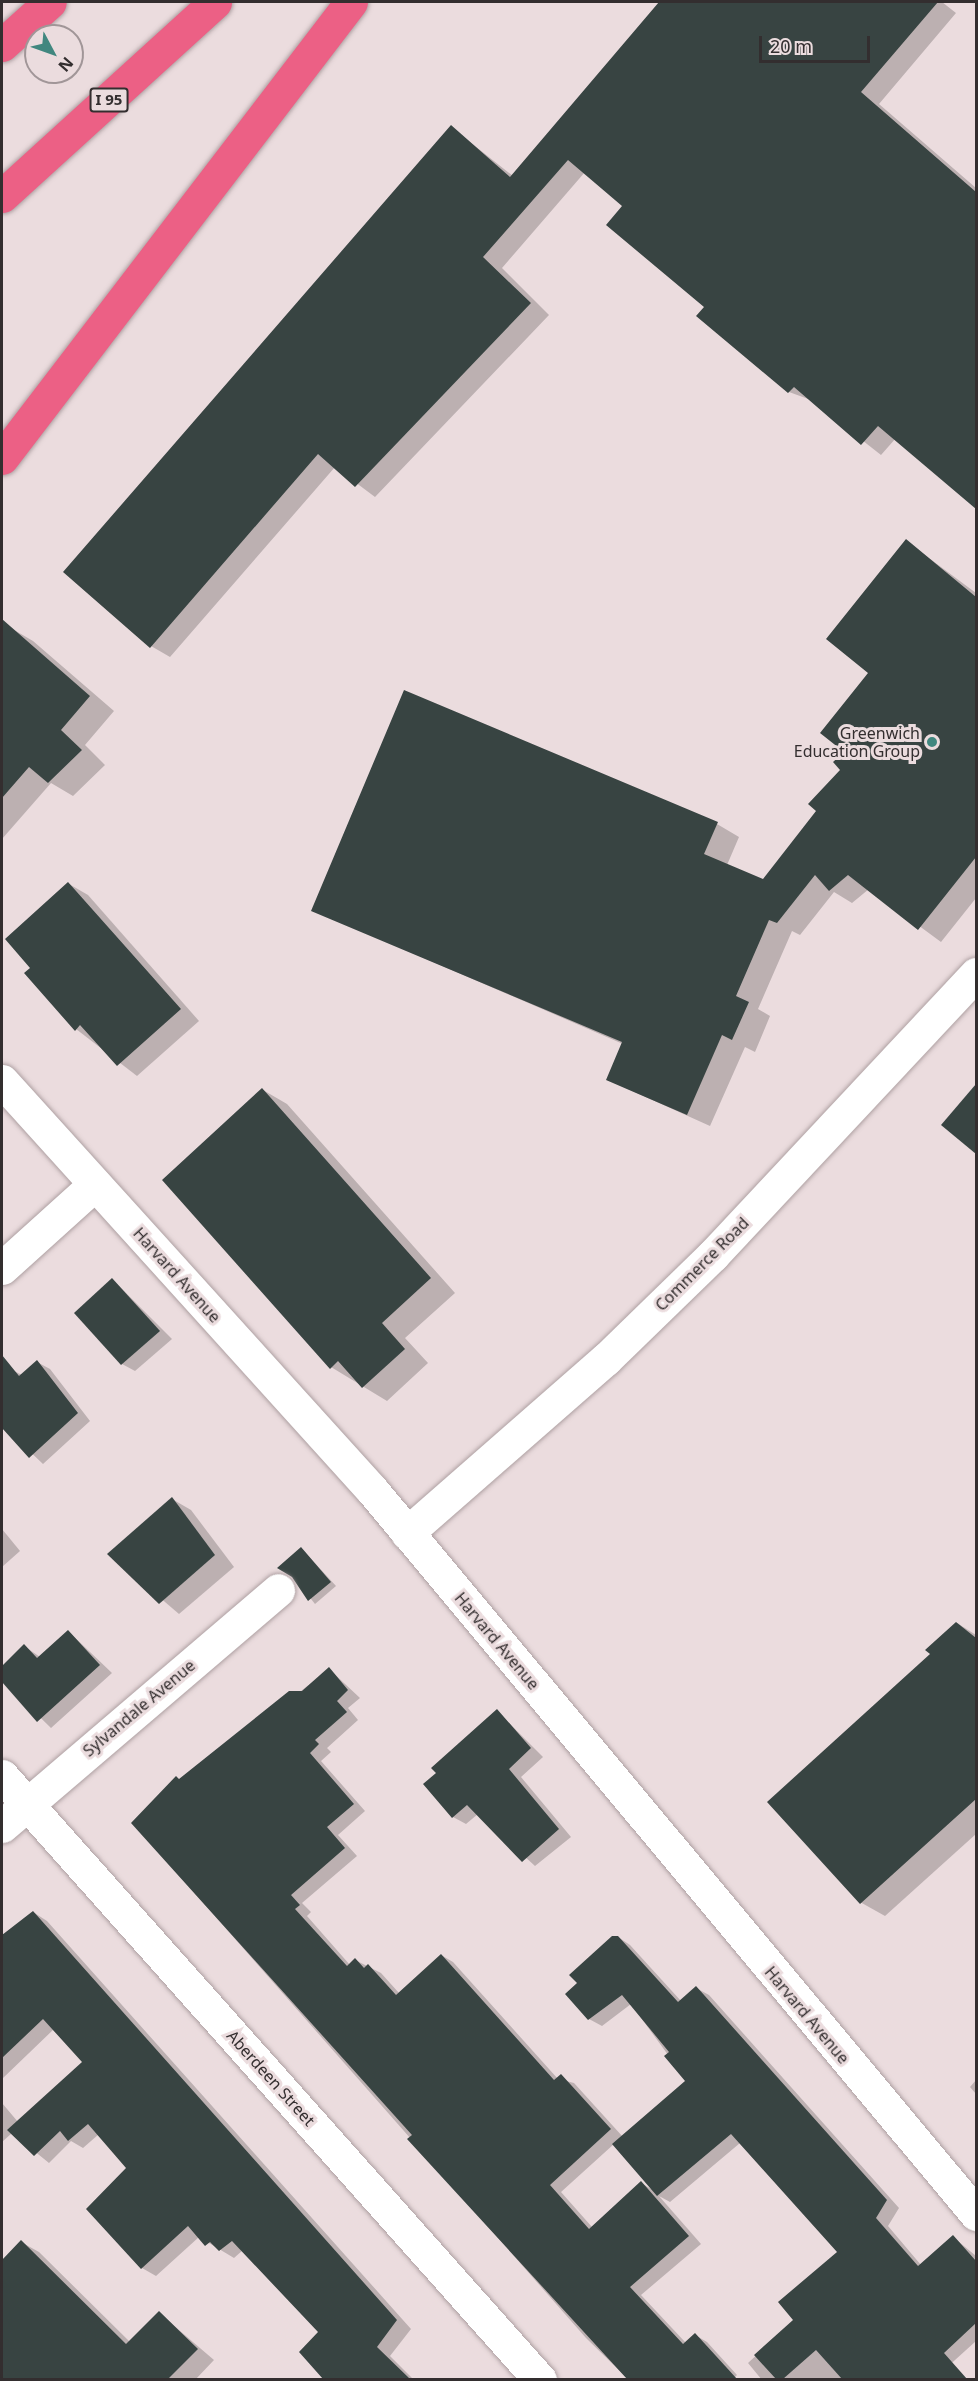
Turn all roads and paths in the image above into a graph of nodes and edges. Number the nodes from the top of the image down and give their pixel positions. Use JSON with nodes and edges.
{"nodes":[{"id":1,"x":50,"y":2,"type":"edge"},
{"id":2,"x":215,"y":2,"type":"edge"},
{"id":3,"x":351,"y":2,"type":"edge"},
{"id":4,"x":2,"y":45,"type":"edge"},
{"id":5,"x":2,"y":196,"type":"edge"},
{"id":6,"x":2,"y":458,"type":"edge"},
{"id":7,"x":976,"y":974,"type":"edge"},
{"id":8,"x":2,"y":1081,"type":"edge"},
{"id":9,"x":95,"y":1184,"type":"junction"},
{"id":10,"x":2,"y":1268,"type":"edge"},
{"id":11,"x":407,"y":1533,"type":"junction"},
{"id":12,"x":278,"y":1590,"type":"dead end"},
{"id":13,"x":2,"y":1776,"type":"edge"},
{"id":14,"x":26,"y":1804,"type":"junction"},
{"id":15,"x":2,"y":1826,"type":"edge"},
{"id":16,"x":976,"y":2214,"type":"edge"},
{"id":17,"x":540,"y":2379,"type":"edge"}],
"edges":[{"from":1,"to":4,"type":"highway"},
{"from":2,"to":5,"type":"highway","number":"I 95"},
{"from":3,"to":6,"type":"highway"},
{"from":7,"to":11,"type":"street","name":"Commerce Road"},
{"from":8,"to":9,"type":"street","name":"Harvard Avenue"},
{"from":9,"to":10,"type":"street"},
{"from":9,"to":11,"type":"street","name":"Harvard Avenue"},
{"from":11,"to":16,"type":"street","name":"Harvard Avenue"},
{"from":12,"to":14,"type":"street","name":"Sylvandale Avenue"},
{"from":13,"to":14,"type":"street","name":"Aberdeen Street"},
{"from":14,"to":15,"type":"street","name":"Sylvandale Avenue"},
{"from":14,"to":17,"type":"street","name":"Aberdeen Street"}]}
